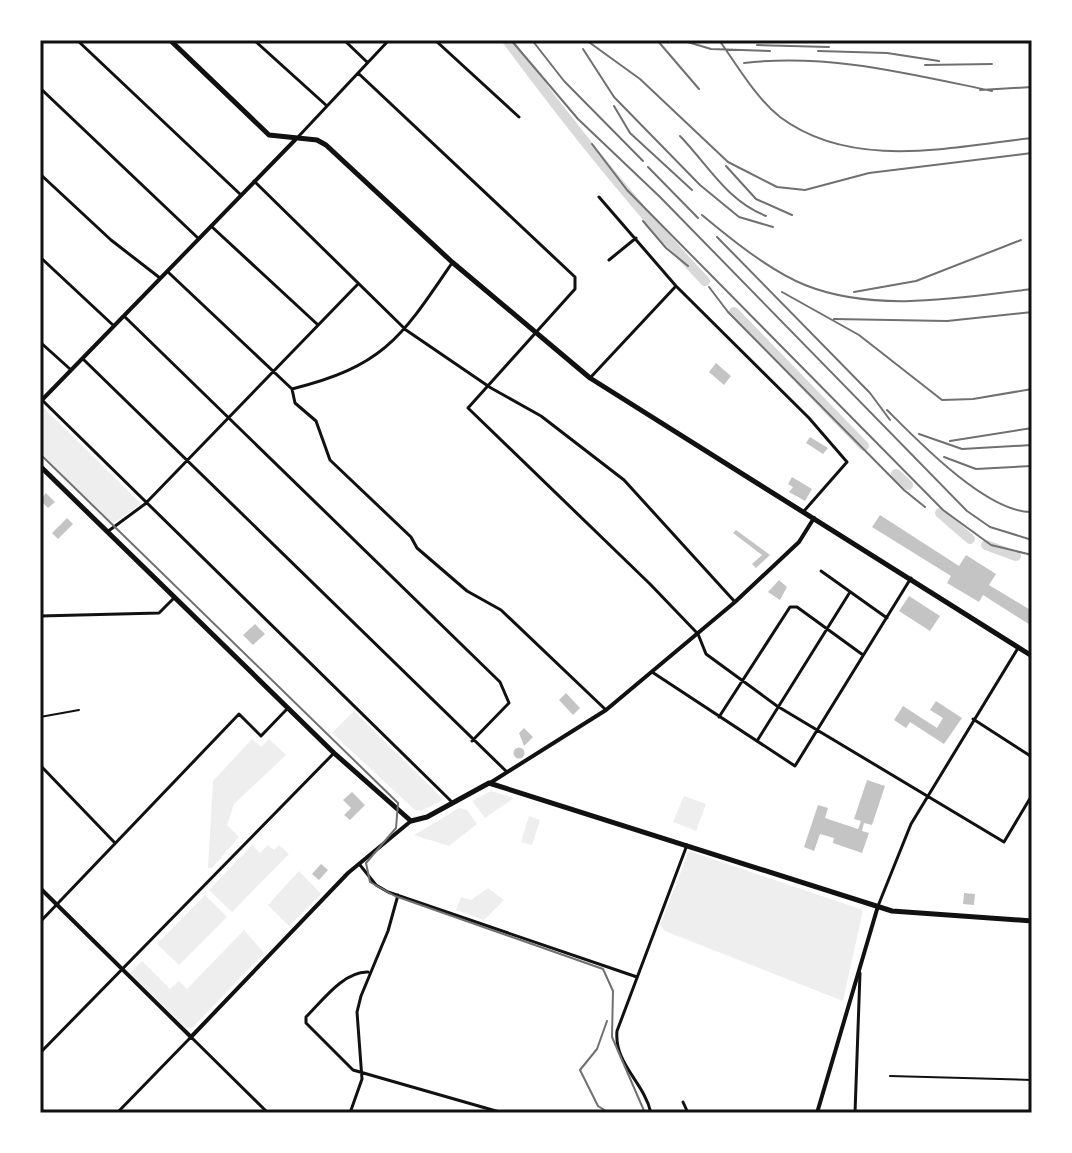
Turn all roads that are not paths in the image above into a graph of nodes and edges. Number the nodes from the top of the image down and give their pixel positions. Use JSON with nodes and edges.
{"nodes":[{"id":1,"x":77,"y":40,"type":"edge"},
{"id":2,"x":170,"y":40,"type":"edge"},
{"id":3,"x":254,"y":40,"type":"edge"},
{"id":4,"x":344,"y":40,"type":"edge"},
{"id":5,"x":389,"y":40,"type":"edge"},
{"id":6,"x":435,"y":40,"type":"edge"},
{"id":7,"x":367,"y":62,"type":"junction"},
{"id":8,"x":358,"y":73,"type":"junction"},
{"id":9,"x":40,"y":88,"type":"edge"},
{"id":10,"x":327,"y":106,"type":"junction"},
{"id":11,"x":519,"y":117,"type":"dead end"},
{"id":12,"x":295,"y":140,"type":"junction"},
{"id":13,"x":40,"y":174,"type":"edge"},
{"id":14,"x":254,"y":181,"type":"junction"},
{"id":15,"x":241,"y":195,"type":"junction"},
{"id":16,"x":599,"y":197,"type":"dead end"},
{"id":17,"x":211,"y":226,"type":"junction"},
{"id":18,"x":636,"y":238,"type":"junction"},
{"id":19,"x":199,"y":239,"type":"junction"},
{"id":20,"x":40,"y":257,"type":"edge"},
{"id":21,"x":609,"y":260,"type":"dead end"},
{"id":22,"x":452,"y":262,"type":"junction"},
{"id":23,"x":167,"y":271,"type":"junction"},
{"id":24,"x":160,"y":278,"type":"junction"},
{"id":25,"x":357,"y":284,"type":"junction"},
{"id":26,"x":676,"y":286,"type":"junction"},
{"id":27,"x":124,"y":316,"type":"junction"},
{"id":28,"x":317,"y":325,"type":"junction"},
{"id":29,"x":114,"y":326,"type":"junction"},
{"id":30,"x":406,"y":330,"type":"junction"},
{"id":31,"x":534,"y":334,"type":"junction"},
{"id":32,"x":40,"y":342,"type":"edge"},
{"id":33,"x":83,"y":359,"type":"junction"},
{"id":34,"x":71,"y":370,"type":"junction"},
{"id":35,"x":274,"y":371,"type":"junction"},
{"id":36,"x":590,"y":378,"type":"junction"},
{"id":37,"x":488,"y":386,"type":"junction"},
{"id":38,"x":292,"y":389,"type":"junction"},
{"id":39,"x":41,"y":401,"type":"edge"},
{"id":40,"x":229,"y":419,"type":"junction"},
{"id":41,"x":188,"y":460,"type":"junction"},
{"id":42,"x":40,"y":466,"type":"edge"},
{"id":43,"x":145,"y":504,"type":"junction"},
{"id":44,"x":804,"y":511,"type":"junction"},
{"id":45,"x":814,"y":518,"type":"junction"},
{"id":46,"x":107,"y":532,"type":"junction"},
{"id":47,"x":821,"y":571,"type":"dead end"},
{"id":48,"x":911,"y":578,"type":"junction"},
{"id":49,"x":850,"y":592,"type":"junction"},
{"id":50,"x":174,"y":598,"type":"junction"},
{"id":51,"x":735,"y":602,"type":"junction"},
{"id":52,"x":40,"y":616,"type":"edge"},
{"id":53,"x":887,"y":618,"type":"junction"},
{"id":54,"x":827,"y":629,"type":"junction"},
{"id":55,"x":698,"y":634,"type":"junction"},
{"id":56,"x":1018,"y":648,"type":"junction"},
{"id":57,"x":863,"y":655,"type":"junction"},
{"id":58,"x":1032,"y":656,"type":"edge"},
{"id":59,"x":650,"y":671,"type":"junction"},
{"id":60,"x":746,"y":679,"type":"junction"},
{"id":61,"x":777,"y":706,"type":"junction"},
{"id":62,"x":288,"y":708,"type":"junction"},
{"id":63,"x":79,"y":710,"type":"dead end"},
{"id":64,"x":606,"y":710,"type":"junction"},
{"id":65,"x":40,"y":717,"type":"edge"},
{"id":66,"x":719,"y":717,"type":"junction"},
{"id":67,"x":973,"y":719,"type":"junction"},
{"id":68,"x":816,"y":729,"type":"junction"},
{"id":69,"x":472,"y":741,"type":"junction"},
{"id":70,"x":757,"y":742,"type":"junction"},
{"id":71,"x":334,"y":753,"type":"junction"},
{"id":72,"x":1032,"y":757,"type":"edge"},
{"id":73,"x":40,"y":765,"type":"edge"},
{"id":74,"x":508,"y":773,"type":"junction"},
{"id":75,"x":489,"y":783,"type":"junction"},
{"id":76,"x":928,"y":794,"type":"junction"},
{"id":77,"x":1032,"y":795,"type":"edge"},
{"id":78,"x":453,"y":803,"type":"junction"},
{"id":79,"x":411,"y":821,"type":"junction"},
{"id":80,"x":115,"y":843,"type":"junction"},
{"id":81,"x":687,"y":845,"type":"junction"},
{"id":82,"x":360,"y":865,"type":"junction"},
{"id":83,"x":40,"y":888,"type":"edge"},
{"id":84,"x":398,"y":895,"type":"junction"},
{"id":85,"x":57,"y":905,"type":"junction"},
{"id":86,"x":878,"y":906,"type":"junction"},
{"id":87,"x":1032,"y":921,"type":"edge"},
{"id":88,"x":40,"y":922,"type":"edge"},
{"id":89,"x":860,"y":963,"type":"junction"},
{"id":90,"x":122,"y":970,"type":"junction"},
{"id":91,"x":368,"y":972,"type":"junction"},
{"id":92,"x":637,"y":977,"type":"junction"},
{"id":93,"x":191,"y":1037,"type":"junction"},
{"id":94,"x":40,"y":1053,"type":"edge"},
{"id":95,"x":362,"y":1073,"type":"junction"},
{"id":96,"x":890,"y":1076,"type":"dead end"},
{"id":97,"x":1032,"y":1080,"type":"edge"},
{"id":98,"x":683,"y":1102,"type":"dead end"},
{"id":99,"x":40,"y":1110,"type":"edge"},
{"id":100,"x":48,"y":1113,"type":"edge"},
{"id":101,"x":117,"y":1113,"type":"edge"},
{"id":102,"x":268,"y":1113,"type":"edge"},
{"id":103,"x":350,"y":1113,"type":"edge"},
{"id":104,"x":503,"y":1113,"type":"edge"},
{"id":105,"x":651,"y":1113,"type":"edge"},
{"id":106,"x":688,"y":1113,"type":"edge"},
{"id":107,"x":817,"y":1113,"type":"edge"},
{"id":108,"x":855,"y":1113,"type":"edge"}],
"edges":[{"from":1,"to":15,"type":"street"},
{"from":2,"to":12,"type":"main road"},
{"from":3,"to":10,"type":"street"},
{"from":4,"to":7,"type":"street"},
{"from":5,"to":7,"type":"street"},
{"from":6,"to":11,"type":"street"},
{"from":7,"to":8,"type":"street"},
{"from":8,"to":10,"type":"street"},
{"from":8,"to":31,"type":"street"},
{"from":9,"to":19,"type":"street"},
{"from":10,"to":12,"type":"street"},
{"from":12,"to":14,"type":"street"},
{"from":12,"to":22,"type":"main road"},
{"from":13,"to":24,"type":"street"},
{"from":14,"to":15,"type":"street"},
{"from":14,"to":25,"type":"street"},
{"from":15,"to":17,"type":"street"},
{"from":16,"to":18,"type":"street"},
{"from":17,"to":19,"type":"street"},
{"from":17,"to":28,"type":"street"},
{"from":18,"to":21,"type":"street"},
{"from":18,"to":26,"type":"street"},
{"from":19,"to":23,"type":"street"},
{"from":20,"to":29,"type":"street"},
{"from":22,"to":30,"type":"street"},
{"from":22,"to":31,"type":"main road"},
{"from":23,"to":24,"type":"street"},
{"from":23,"to":35,"type":"street"},
{"from":24,"to":27,"type":"street"},
{"from":25,"to":28,"type":"street"},
{"from":25,"to":30,"type":"street"},
{"from":26,"to":36,"type":"street"},
{"from":26,"to":44,"type":"street"},
{"from":27,"to":29,"type":"street"},
{"from":27,"to":40,"type":"street"},
{"from":28,"to":35,"type":"street"},
{"from":29,"to":33,"type":"street"},
{"from":30,"to":37,"type":"street"},
{"from":30,"to":38,"type":"street"},
{"from":31,"to":36,"type":"main road"},
{"from":31,"to":37,"type":"street"},
{"from":32,"to":34,"type":"street"},
{"from":33,"to":34,"type":"street"},
{"from":33,"to":41,"type":"street"},
{"from":34,"to":39,"type":"street"},
{"from":35,"to":38,"type":"street"},
{"from":35,"to":40,"type":"street"},
{"from":36,"to":44,"type":"main road"},
{"from":37,"to":51,"type":"street"},
{"from":37,"to":55,"type":"street"},
{"from":38,"to":64,"type":"street"},
{"from":39,"to":43,"type":"street"},
{"from":40,"to":41,"type":"street"},
{"from":40,"to":69,"type":"street"},
{"from":41,"to":43,"type":"street"},
{"from":41,"to":69,"type":"street"},
{"from":42,"to":46,"type":"main road"},
{"from":43,"to":46,"type":"street"},
{"from":43,"to":78,"type":"street"},
{"from":44,"to":45,"type":"main road"},
{"from":45,"to":48,"type":"main road"},
{"from":45,"to":51,"type":"street"},
{"from":46,"to":50,"type":"main road"},
{"from":47,"to":49,"type":"street"},
{"from":48,"to":53,"type":"street"},
{"from":48,"to":56,"type":"main road"},
{"from":49,"to":53,"type":"street"},
{"from":49,"to":54,"type":"street"},
{"from":50,"to":52,"type":"street"},
{"from":50,"to":62,"type":"main road"},
{"from":51,"to":55,"type":"street"},
{"from":53,"to":57,"type":"street"},
{"from":54,"to":57,"type":"street"},
{"from":54,"to":60,"type":"street"},
{"from":54,"to":61,"type":"street"},
{"from":55,"to":59,"type":"street"},
{"from":55,"to":60,"type":"street"},
{"from":56,"to":58,"type":"main road"},
{"from":56,"to":67,"type":"street"},
{"from":57,"to":68,"type":"street"},
{"from":59,"to":64,"type":"street"},
{"from":59,"to":66,"type":"street"},
{"from":60,"to":61,"type":"street"},
{"from":60,"to":66,"type":"street"},
{"from":61,"to":68,"type":"street"},
{"from":61,"to":70,"type":"street"},
{"from":62,"to":71,"type":"main road"},
{"from":62,"to":80,"type":"street"},
{"from":63,"to":65,"type":"lane"},
{"from":64,"to":74,"type":"street"},
{"from":66,"to":70,"type":"street"},
{"from":67,"to":72,"type":"street"},
{"from":67,"to":76,"type":"street"},
{"from":68,"to":70,"type":"street"},
{"from":68,"to":76,"type":"street"},
{"from":69,"to":74,"type":"street"},
{"from":71,"to":79,"type":"main road"},
{"from":71,"to":90,"type":"street"},
{"from":73,"to":80,"type":"street"},
{"from":74,"to":75,"type":"street"},
{"from":75,"to":78,"type":"main road"},
{"from":75,"to":81,"type":"main road"},
{"from":76,"to":77,"type":"street"},
{"from":76,"to":86,"type":"street"},
{"from":78,"to":79,"type":"main road"},
{"from":79,"to":82,"type":"street"},
{"from":80,"to":85,"type":"street"},
{"from":81,"to":86,"type":"main road"},
{"from":81,"to":92,"type":"street"},
{"from":82,"to":84,"type":"street"},
{"from":82,"to":93,"type":"street"},
{"from":83,"to":85,"type":"street"},
{"from":84,"to":91,"type":"street"},
{"from":84,"to":92,"type":"street"},
{"from":85,"to":88,"type":"street"},
{"from":85,"to":90,"type":"street"},
{"from":86,"to":87,"type":"main road"},
{"from":86,"to":89,"type":"street"},
{"from":89,"to":107,"type":"street"},
{"from":89,"to":108,"type":"street"},
{"from":90,"to":93,"type":"street"},
{"from":90,"to":94,"type":"street"},
{"from":91,"to":95,"type":"street"},
{"from":91,"to":95,"type":"street"},
{"from":92,"to":105,"type":"street"},
{"from":93,"to":101,"type":"street"},
{"from":93,"to":102,"type":"street"},
{"from":95,"to":103,"type":"street"},
{"from":95,"to":104,"type":"street"},
{"from":96,"to":97,"type":"lane"},
{"from":98,"to":106,"type":"street"},
{"from":99,"to":100,"type":"street"}]}
